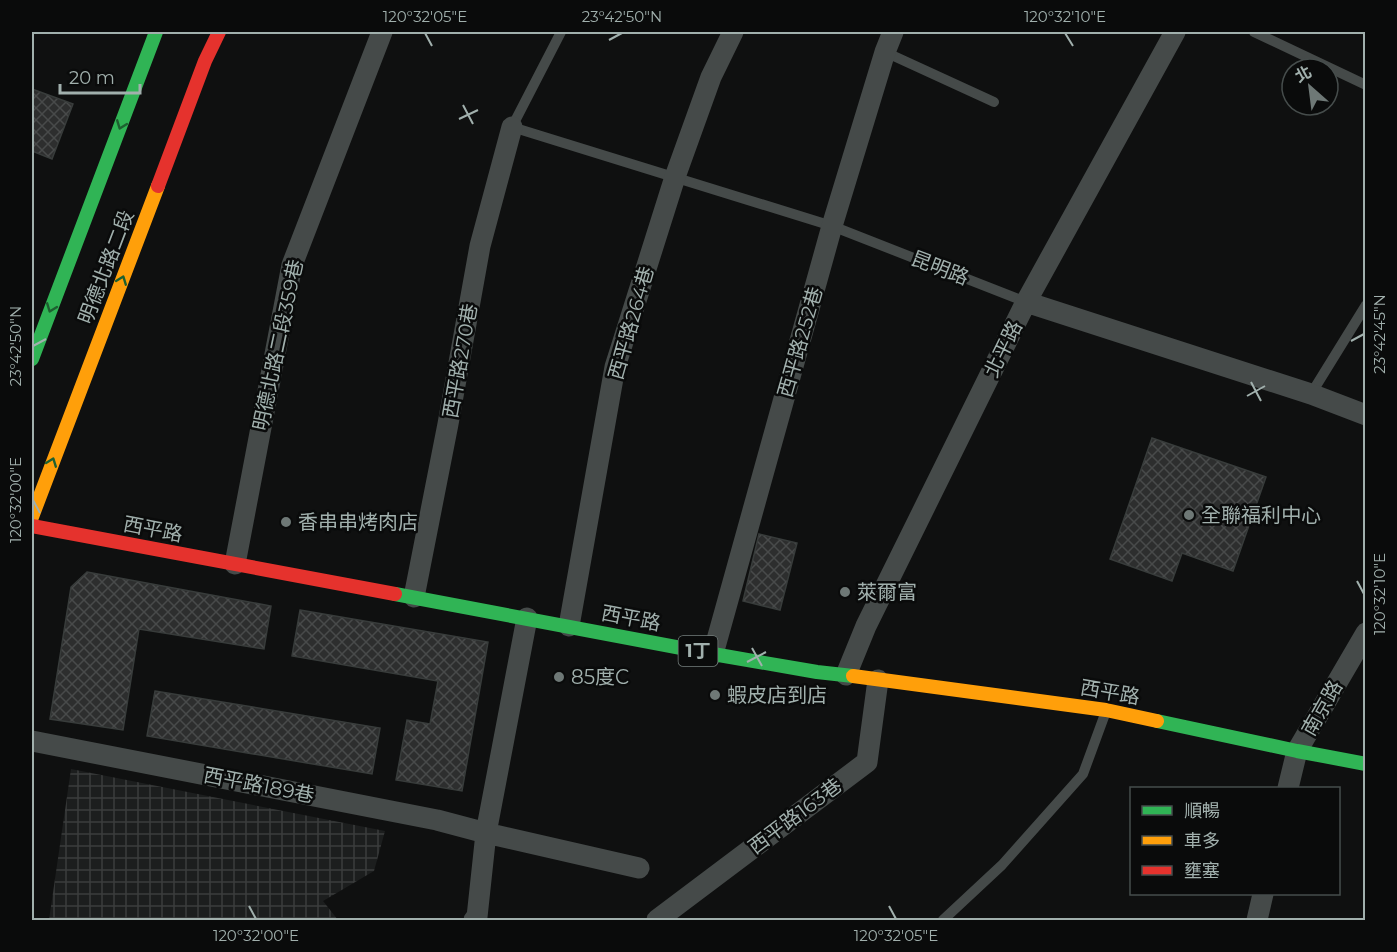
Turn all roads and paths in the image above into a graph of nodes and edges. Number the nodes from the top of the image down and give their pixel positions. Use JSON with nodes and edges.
{"nodes":[{"id":1,"x":156,"y":32,"type":"edge"},
{"id":2,"x":219,"y":32,"type":"edge"},
{"id":3,"x":382,"y":32,"type":"edge"},
{"id":4,"x":561,"y":32,"type":"edge"},
{"id":5,"x":733,"y":32,"type":"edge"},
{"id":6,"x":893,"y":32,"type":"edge"},
{"id":7,"x":1175,"y":32,"type":"edge"},
{"id":8,"x":1254,"y":32,"type":"edge"},
{"id":9,"x":885,"y":52,"type":"junction"},
{"id":10,"x":1365,"y":85,"type":"edge"},
{"id":11,"x":994,"y":102,"type":"dead end"},
{"id":12,"x":512,"y":127,"type":"junction"},
{"id":13,"x":675,"y":177,"type":"junction"},
{"id":14,"x":832,"y":226,"type":"junction"},
{"id":15,"x":1026,"y":302,"type":"junction"},
{"id":16,"x":1365,"y":305,"type":"edge"},
{"id":17,"x":32,"y":359,"type":"edge"},
{"id":18,"x":1311,"y":394,"type":"junction"},
{"id":19,"x":1365,"y":415,"type":"edge"},
{"id":20,"x":32,"y":517,"type":"edge"},
{"id":21,"x":32,"y":526,"type":"edge"},
{"id":22,"x":235,"y":564,"type":"junction"},
{"id":23,"x":414,"y":597,"type":"junction"},
{"id":24,"x":527,"y":618,"type":"junction"},
{"id":25,"x":569,"y":626,"type":"junction"},
{"id":26,"x":1365,"y":633,"type":"edge"},
{"id":27,"x":713,"y":654,"type":"junction"},
{"id":28,"x":846,"y":675,"type":"junction"},
{"id":29,"x":878,"y":680,"type":"junction"},
{"id":30,"x":1106,"y":710,"type":"junction"},
{"id":31,"x":32,"y":741,"type":"edge"},
{"id":32,"x":1297,"y":751,"type":"junction"},
{"id":33,"x":1365,"y":764,"type":"edge"},
{"id":34,"x":1288,"y":787,"type":"edge"},
{"id":35,"x":486,"y":833,"type":"junction"},
{"id":36,"x":639,"y":868,"type":"dead end"},
{"id":37,"x":1263,"y":895,"type":"edge"},
{"id":38,"x":474,"y":921,"type":"edge"},
{"id":39,"x":657,"y":921,"type":"edge"},
{"id":40,"x":943,"y":921,"type":"edge"},
{"id":41,"x":1257,"y":921,"type":"edge"}],
"edges":[{"from":1,"to":17,"type":"main road","name":"明德北路二段","one_way":true},
{"from":20,"to":2,"type":"main road","name":"明德北路二段","one_way":true},
{"from":3,"to":22,"type":"street","name":"明德北路二段359巷"},
{"from":4,"to":12,"type":"lane"},
{"from":5,"to":13,"type":"street","name":"西平路264巷"},
{"from":6,"to":9,"type":"street","name":"西平路252巷"},
{"from":7,"to":15,"type":"street","name":"北平路"},
{"from":8,"to":10,"type":"lane"},
{"from":9,"to":11,"type":"lane"},
{"from":9,"to":14,"type":"street","name":"西平路252巷"},
{"from":12,"to":13,"type":"lane","name":"昆明路"},
{"from":12,"to":23,"type":"street","name":"西平路270巷"},
{"from":13,"to":14,"type":"lane","name":"昆明路"},
{"from":13,"to":25,"type":"street","name":"西平路264巷"},
{"from":14,"to":15,"type":"lane","name":"昆明路"},
{"from":14,"to":27,"type":"street","name":"西平路252巷"},
{"from":15,"to":18,"type":"street","name":"昆明路"},
{"from":15,"to":28,"type":"street","name":"北平路"},
{"from":16,"to":18,"type":"lane"},
{"from":18,"to":19,"type":"street","name":"昆明路"},
{"from":21,"to":22,"type":"main road","name":"西平路","number":"1丁"},
{"from":22,"to":23,"type":"main road","name":"西平路","number":"1丁"},
{"from":23,"to":24,"type":"main road","name":"西平路","number":"1丁"},
{"from":24,"to":25,"type":"main road","name":"西平路","number":"1丁"},
{"from":24,"to":35,"type":"street"},
{"from":25,"to":27,"type":"main road","name":"西平路","number":"1丁"},
{"from":26,"to":32,"type":"street","name":"南京路"},
{"from":27,"to":28,"type":"main road","name":"西平路","number":"1丁"},
{"from":28,"to":29,"type":"main road","name":"西平路","number":"1丁"},
{"from":29,"to":30,"type":"main road","name":"西平路","number":"1丁"},
{"from":29,"to":39,"type":"street","name":"西平路163巷"},
{"from":30,"to":32,"type":"main road","name":"西平路","number":"1丁"},
{"from":30,"to":40,"type":"lane"},
{"from":31,"to":35,"type":"street","name":"西平路189巷"},
{"from":32,"to":33,"type":"main road","name":"西平路","number":"1丁"},
{"from":32,"to":34,"type":"street","name":"南京路"},
{"from":35,"to":36,"type":"street","name":"西平路189巷"},
{"from":35,"to":38,"type":"street"},
{"from":37,"to":41,"type":"street"}]}
